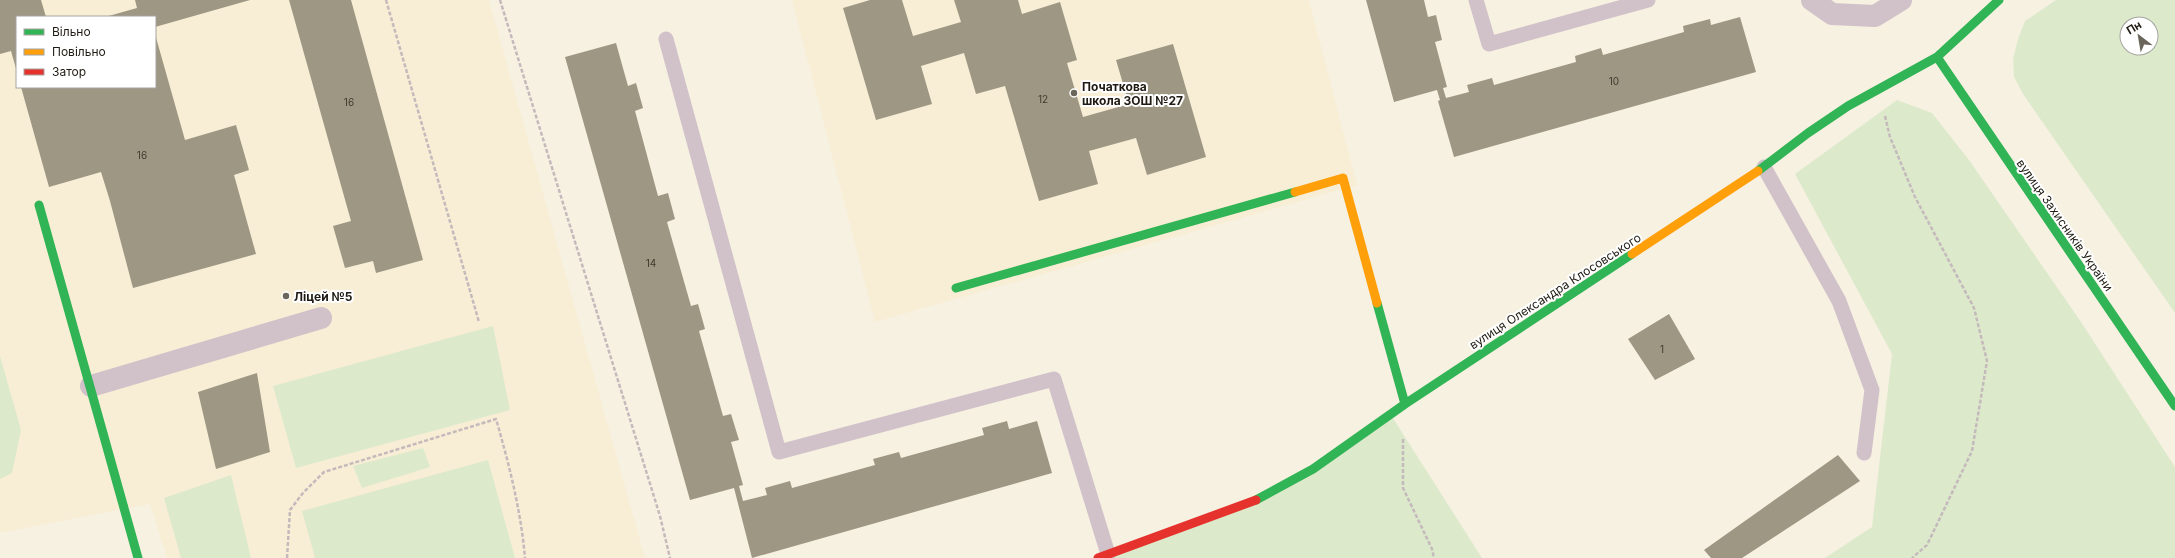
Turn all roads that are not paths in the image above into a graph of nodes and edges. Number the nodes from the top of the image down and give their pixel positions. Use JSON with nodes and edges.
{"nodes":[{"id":1,"x":1476,"y":0,"type":"edge"},
{"id":2,"x":1648,"y":0,"type":"edge"},
{"id":3,"x":1812,"y":0,"type":"edge"},
{"id":4,"x":1901,"y":0,"type":"edge"},
{"id":5,"x":1999,"y":0,"type":"edge"},
{"id":6,"x":666,"y":39,"type":"dead end"},
{"id":7,"x":1938,"y":57,"type":"junction"},
{"id":8,"x":1764,"y":167,"type":"junction"},
{"id":9,"x":39,"y":205,"type":"dead end"},
{"id":10,"x":956,"y":288,"type":"dead end"},
{"id":11,"x":321,"y":318,"type":"dead end"},
{"id":12,"x":91,"y":386,"type":"junction"},
{"id":13,"x":1406,"y":404,"type":"junction"},
{"id":14,"x":2175,"y":406,"type":"edge"},
{"id":15,"x":1864,"y":453,"type":"dead end"},
{"id":16,"x":1103,"y":556,"type":"edge"},
{"id":17,"x":138,"y":558,"type":"edge"}],
"edges":[{"from":1,"to":2,"type":"lane"},
{"from":3,"to":4,"type":"street"},
{"from":5,"to":7,"type":"street","name":"вулиця Олександра Клосовського"},
{"from":6,"to":16,"type":"lane"},
{"from":7,"to":8,"type":"street","name":"вулиця Олександра Клосовського"},
{"from":7,"to":14,"type":"street","name":"вулиця Захисників України"},
{"from":8,"to":13,"type":"street","name":"вулиця Олександра Клосовського"},
{"from":8,"to":15,"type":"lane"},
{"from":9,"to":12,"type":"street"},
{"from":10,"to":13,"type":"street"},
{"from":11,"to":12,"type":"street"},
{"from":12,"to":17,"type":"street"},
{"from":13,"to":16,"type":"street","name":"вулиця Олександра Клосовського"}]}
